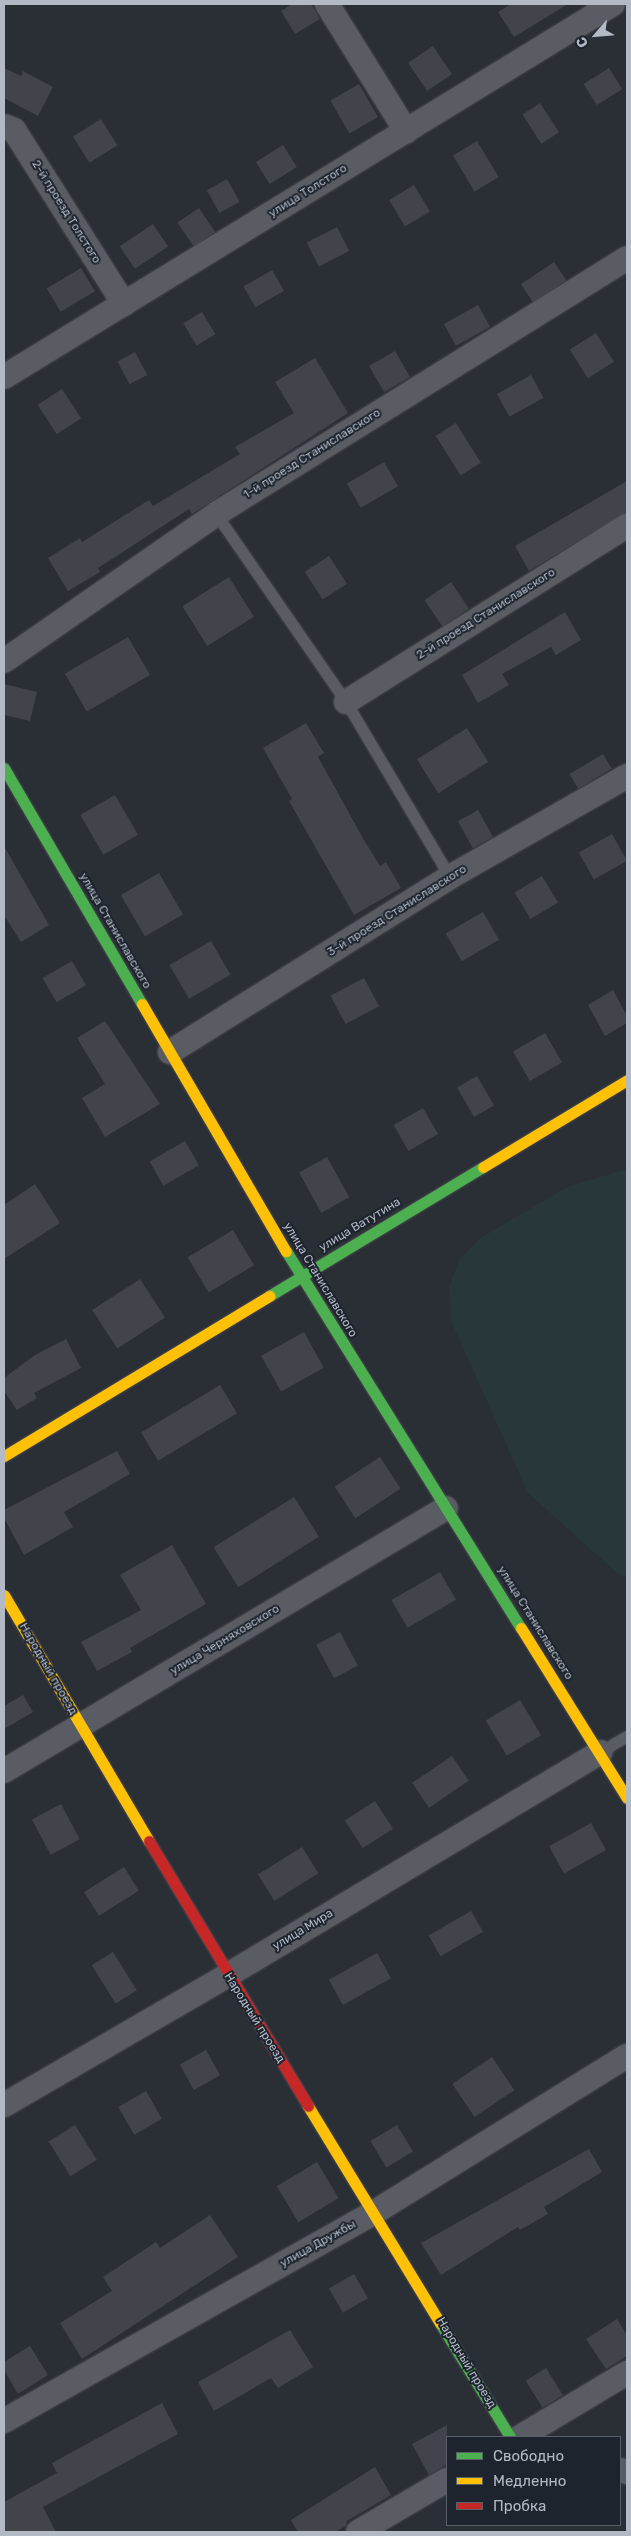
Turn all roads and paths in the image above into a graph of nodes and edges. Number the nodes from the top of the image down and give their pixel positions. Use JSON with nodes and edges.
{"nodes":[{"id":1,"x":328,"y":4,"type":"edge"},
{"id":2,"x":613,"y":4,"type":"edge"},
{"id":3,"x":4,"y":126,"type":"edge"},
{"id":4,"x":406,"y":130,"type":"junction"},
{"id":5,"x":627,"y":258,"type":"edge"},
{"id":6,"x":124,"y":304,"type":"junction"},
{"id":7,"x":4,"y":378,"type":"edge"},
{"id":8,"x":216,"y":514,"type":"junction"},
{"id":9,"x":627,"y":526,"type":"edge"},
{"id":10,"x":4,"y":661,"type":"edge"},
{"id":11,"x":346,"y":702,"type":"junction"},
{"id":12,"x":4,"y":768,"type":"edge"},
{"id":13,"x":627,"y":776,"type":"edge"},
{"id":14,"x":450,"y":878,"type":"junction"},
{"id":15,"x":170,"y":1052,"type":"junction"},
{"id":16,"x":627,"y":1080,"type":"edge"},
{"id":17,"x":301,"y":1277,"type":"junction"},
{"id":18,"x":4,"y":1456,"type":"edge"},
{"id":19,"x":446,"y":1508,"type":"junction"},
{"id":20,"x":4,"y":1595,"type":"edge"},
{"id":21,"x":81,"y":1726,"type":"junction"},
{"id":22,"x":627,"y":1736,"type":"edge"},
{"id":23,"x":600,"y":1752,"type":"junction"},
{"id":24,"x":4,"y":1771,"type":"edge"},
{"id":25,"x":627,"y":1798,"type":"edge"},
{"id":26,"x":228,"y":1975,"type":"junction"},
{"id":27,"x":627,"y":2056,"type":"edge"},
{"id":28,"x":4,"y":2105,"type":"edge"},
{"id":29,"x":375,"y":2212,"type":"junction"},
{"id":30,"x":627,"y":2373,"type":"edge"},
{"id":31,"x":4,"y":2421,"type":"edge"},
{"id":32,"x":509,"y":2436,"type":"edge"},
{"id":33,"x":522,"y":2436,"type":"edge"},
{"id":34,"x":446,"y":2481,"type":"edge"},
{"id":35,"x":358,"y":2532,"type":"edge"}],
"edges":[{"from":1,"to":4,"type":"street"},
{"from":2,"to":4,"type":"street","name":"улица Толстого"},
{"from":3,"to":6,"type":"street","name":"2-й проезд Толстого"},
{"from":4,"to":6,"type":"street","name":"улица Толстого"},
{"from":5,"to":8,"type":"street","name":"1-й проезд Станиславского"},
{"from":6,"to":7,"type":"street","name":"улица Толстого"},
{"from":8,"to":10,"type":"street","name":"1-й проезд Станиславского"},
{"from":8,"to":11,"type":"lane"},
{"from":9,"to":11,"type":"street","name":"2-й проезд Станиславского"},
{"from":11,"to":14,"type":"lane"},
{"from":12,"to":15,"type":"street","name":"улица Станиславского"},
{"from":13,"to":14,"type":"street","name":"3-й проезд Станиславского"},
{"from":14,"to":15,"type":"street","name":"3-й проезд Станиславского"},
{"from":15,"to":17,"type":"street","name":"улица Станиславского"},
{"from":16,"to":17,"type":"street","name":"улица Ватутина"},
{"from":17,"to":18,"type":"street","name":"улица Ватутина"},
{"from":17,"to":19,"type":"street","name":"улица Станиславского"},
{"from":19,"to":21,"type":"street","name":"улица Черняховского"},
{"from":19,"to":23,"type":"street","name":"улица Станиславского"},
{"from":20,"to":21,"type":"street","name":"Народный проезд"},
{"from":21,"to":24,"type":"street","name":"улица Черняховского"},
{"from":21,"to":26,"type":"street","name":"Народный проезд"},
{"from":22,"to":23,"type":"lane"},
{"from":23,"to":25,"type":"street","name":"улица Станиславского"},
{"from":23,"to":26,"type":"street","name":"улица Мира"},
{"from":26,"to":28,"type":"street","name":"улица Мира"},
{"from":26,"to":29,"type":"street","name":"Народный проезд"},
{"from":27,"to":29,"type":"street","name":"улица Дружбы"},
{"from":29,"to":31,"type":"street","name":"улица Дружбы"},
{"from":29,"to":32,"type":"street","name":"Народный проезд"},
{"from":30,"to":33,"type":"street"},
{"from":34,"to":35,"type":"street"}]}
